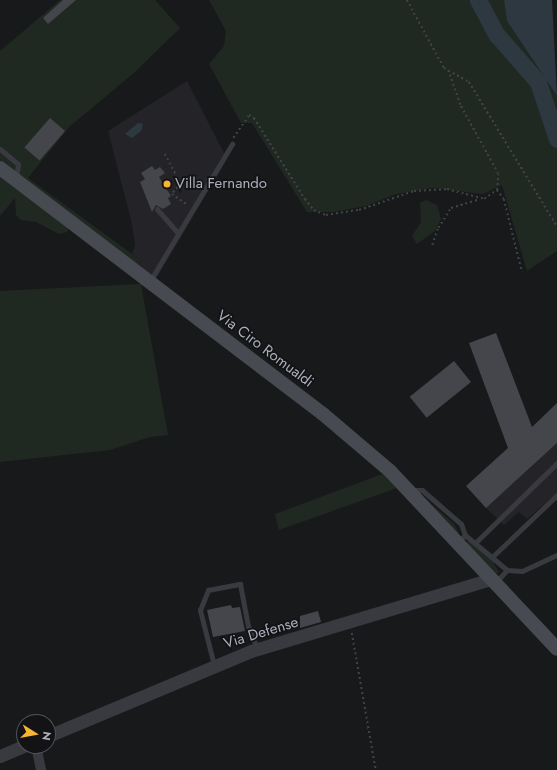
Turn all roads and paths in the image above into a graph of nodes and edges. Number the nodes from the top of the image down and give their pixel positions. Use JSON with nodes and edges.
{"nodes":[{"id":1,"x":407,"y":0,"type":"edge"},
{"id":2,"x":448,"y":70,"type":"junction"},
{"id":3,"x":232,"y":144,"type":"joint"},
{"id":4,"x":0,"y":149,"type":"edge"},
{"id":5,"x":165,"y":154,"type":"dead end"},
{"id":6,"x":0,"y":168,"type":"edge"},
{"id":7,"x":16,"y":180,"type":"junction"},
{"id":8,"x":497,"y":190,"type":"junction"},
{"id":9,"x":482,"y":198,"type":"junction"},
{"id":10,"x":193,"y":208,"type":"junction"},
{"id":11,"x":157,"y":209,"type":"dead end"},
{"id":12,"x":557,"y":226,"type":"edge"},
{"id":13,"x":178,"y":233,"type":"junction"},
{"id":14,"x":432,"y":245,"type":"dead end"},
{"id":15,"x":522,"y":272,"type":"dead end"},
{"id":16,"x":149,"y":282,"type":"junction"},
{"id":17,"x":557,"y":463,"type":"edge"},
{"id":18,"x":557,"y":495,"type":"edge"},
{"id":19,"x":461,"y":539,"type":"junction"},
{"id":20,"x":476,"y":542,"type":"junction"},
{"id":21,"x":557,"y":555,"type":"edge"},
{"id":22,"x":492,"y":557,"type":"junction"},
{"id":23,"x":507,"y":570,"type":"junction"},
{"id":24,"x":492,"y":582,"type":"junction"},
{"id":25,"x":351,"y":623,"type":"junction"},
{"id":26,"x":258,"y":649,"type":"junction"},
{"id":27,"x":557,"y":649,"type":"edge"},
{"id":28,"x":214,"y":665,"type":"junction"},
{"id":29,"x":56,"y":733,"type":"edge"},
{"id":30,"x":16,"y":749,"type":"edge"},
{"id":31,"x":38,"y":754,"type":"edge"},
{"id":32,"x":0,"y":756,"type":"edge"},
{"id":33,"x":41,"y":770,"type":"edge"},
{"id":34,"x":376,"y":770,"type":"edge"}],
"edges":[{"from":1,"to":2,"type":"path"},
{"from":2,"to":8,"type":"path"},
{"from":2,"to":12,"type":"path"},
{"from":3,"to":9,"type":"path"},
{"from":3,"to":10,"type":"lane"},
{"from":4,"to":7,"type":"lane"},
{"from":5,"to":10,"type":"path"},
{"from":6,"to":7,"type":"main road","name":"Via Ciro Romualdi"},
{"from":7,"to":16,"type":"main road","name":"Via Ciro Romualdi"},
{"from":8,"to":9,"type":"path"},
{"from":8,"to":15,"type":"path"},
{"from":9,"to":14,"type":"path"},
{"from":10,"to":13,"type":"lane"},
{"from":11,"to":13,"type":"lane"},
{"from":13,"to":16,"type":"lane"},
{"from":16,"to":19,"type":"main road","name":"Via Ciro Romualdi"},
{"from":17,"to":20,"type":"lane"},
{"from":18,"to":22,"type":"lane"},
{"from":19,"to":20,"type":"lane"},
{"from":19,"to":24,"type":"main road","name":"Via Ciro Romualdi"},
{"from":20,"to":22,"type":"lane"},
{"from":21,"to":23,"type":"lane"},
{"from":22,"to":23,"type":"lane"},
{"from":23,"to":24,"type":"lane"},
{"from":24,"to":25,"type":"street","name":"Via Defense"},
{"from":24,"to":27,"type":"main road","name":"Via Ciro Romualdi"},
{"from":25,"to":26,"type":"street","name":"Via Defense"},
{"from":25,"to":34,"type":"path"},
{"from":26,"to":28,"type":"street","name":"Via Defense"},
{"from":26,"to":28,"type":"lane"},
{"from":28,"to":29,"type":"street","name":"Via Defense"},
{"from":30,"to":32,"type":"street"},
{"from":31,"to":33,"type":"street"}]}
